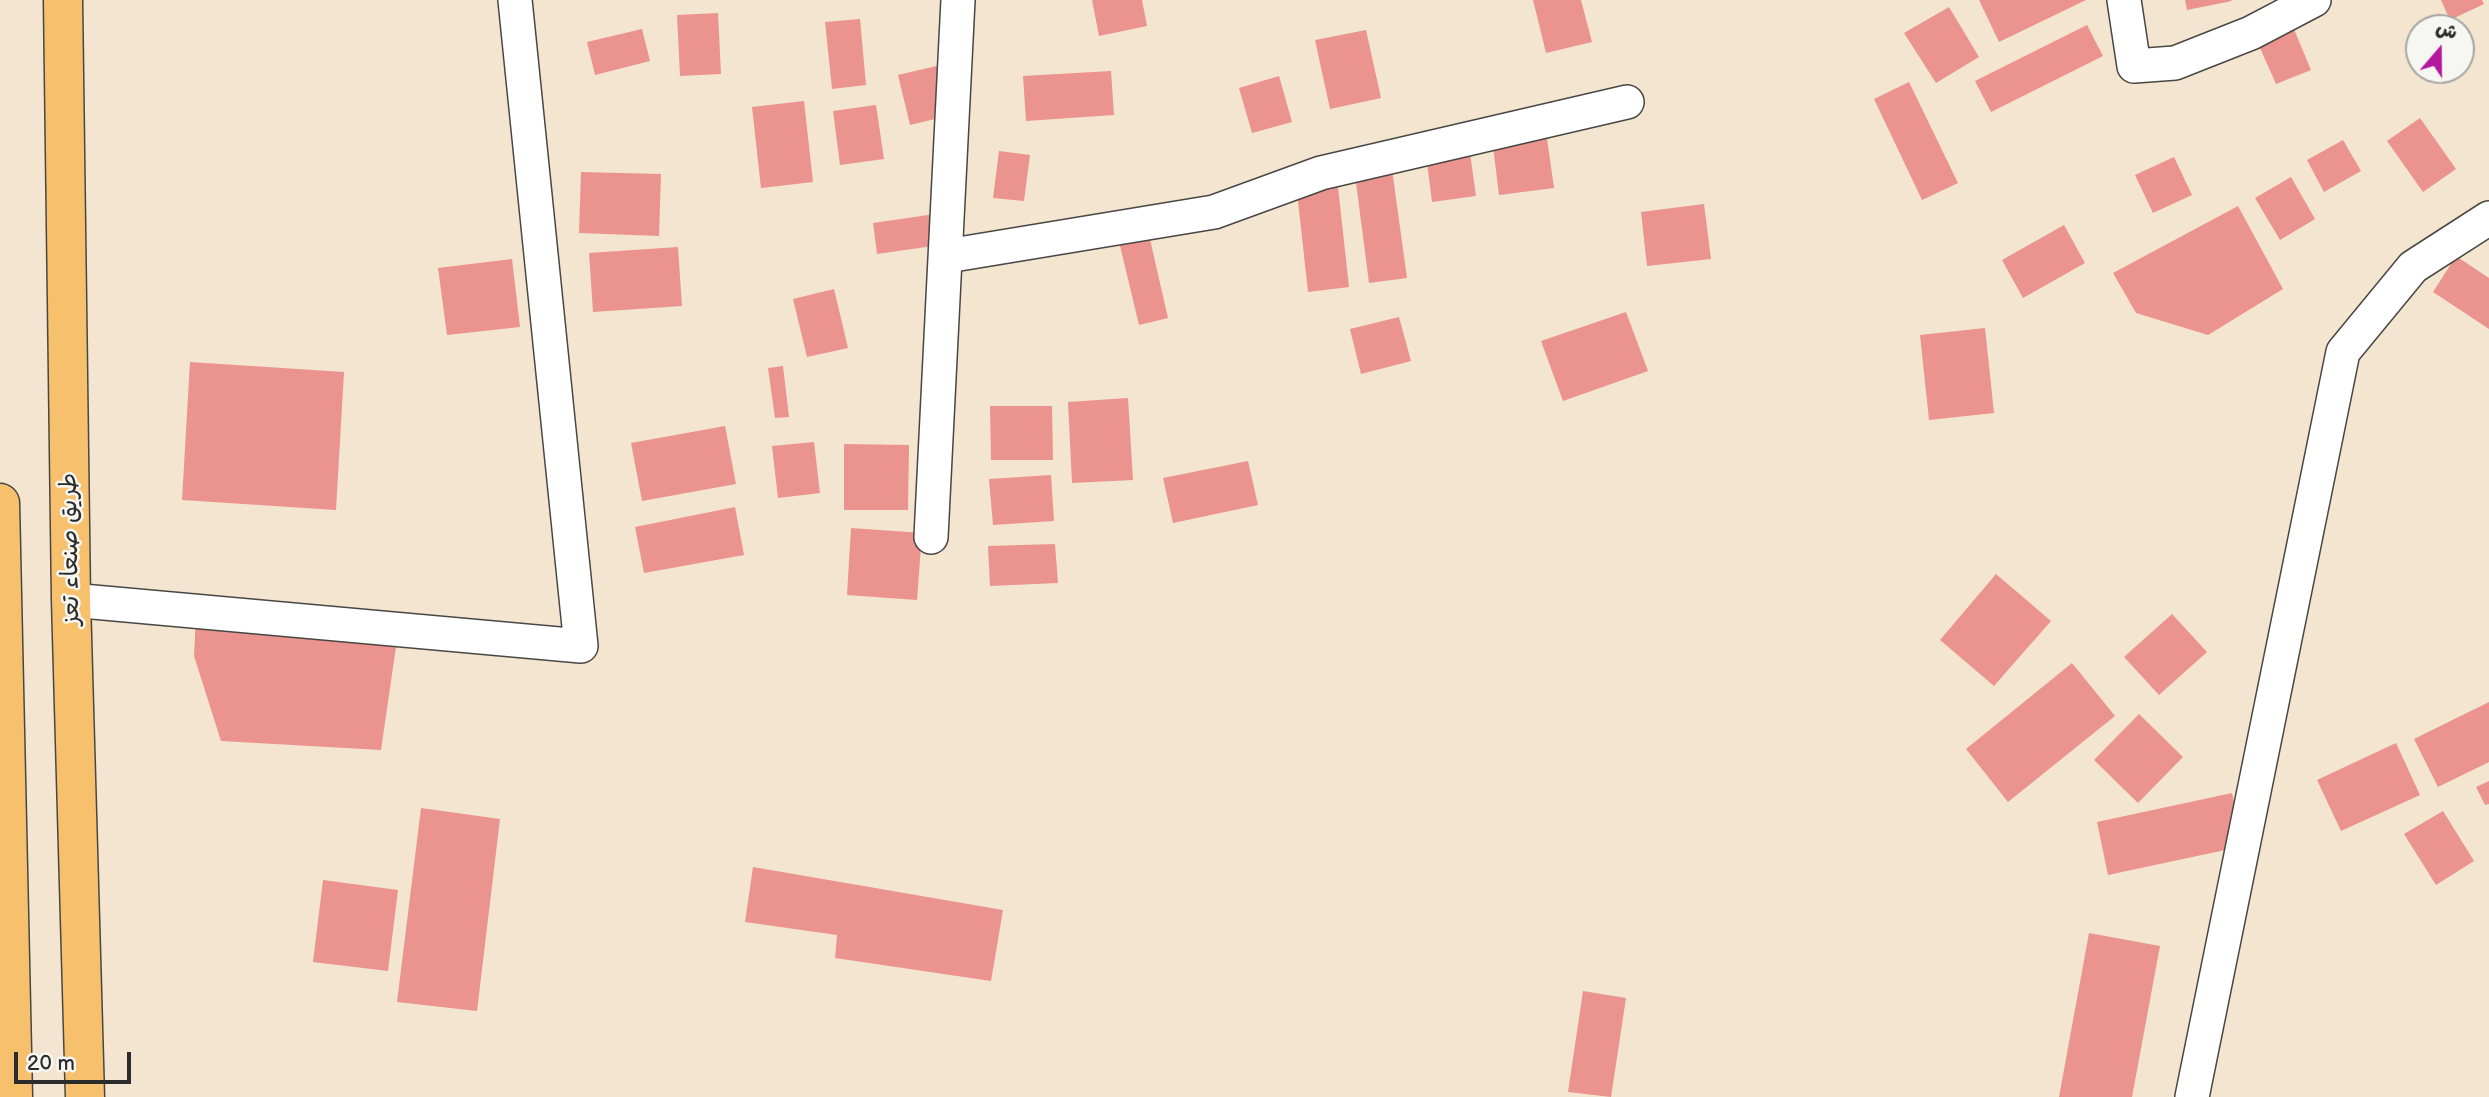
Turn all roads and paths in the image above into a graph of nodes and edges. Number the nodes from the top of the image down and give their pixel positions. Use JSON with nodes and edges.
{"nodes":[{"id":1,"x":62,"y":0,"type":"edge"},
{"id":2,"x":515,"y":0,"type":"edge"},
{"id":3,"x":958,"y":0,"type":"edge"},
{"id":4,"x":2124,"y":0,"type":"edge"},
{"id":5,"x":2314,"y":0,"type":"edge"},
{"id":6,"x":1627,"y":102,"type":"dead end"},
{"id":7,"x":2489,"y":218,"type":"edge"},
{"id":8,"x":947,"y":257,"type":"junction"},
{"id":9,"x":0,"y":503,"type":"edge"},
{"id":10,"x":931,"y":537,"type":"dead end"},
{"id":11,"x":71,"y":600,"type":"junction"},
{"id":12,"x":13,"y":1097,"type":"edge"},
{"id":13,"x":85,"y":1097,"type":"edge"},
{"id":14,"x":2192,"y":1097,"type":"edge"}],
"edges":[{"from":1,"to":11,"type":"highway","name":"طريق صنعاء تعز"},
{"from":2,"to":11,"type":"street"},
{"from":3,"to":8,"type":"street"},
{"from":4,"to":5,"type":"street"},
{"from":6,"to":8,"type":"street"},
{"from":7,"to":14,"type":"street"},
{"from":8,"to":10,"type":"street"},
{"from":9,"to":12,"type":"highway"},
{"from":11,"to":13,"type":"highway","name":"طريق صنعاء تعز"}]}
